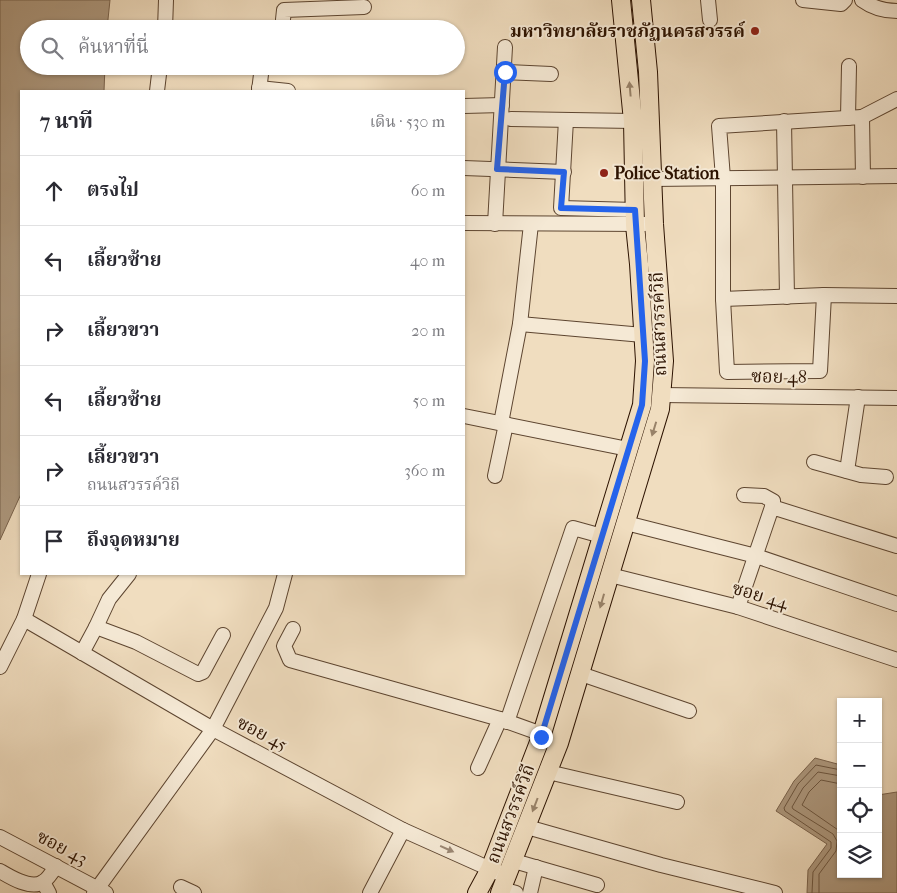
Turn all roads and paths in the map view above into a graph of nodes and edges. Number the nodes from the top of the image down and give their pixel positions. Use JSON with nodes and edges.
{"nodes":[{"id":1,"x":166,"y":0,"type":"edge"},
{"id":2,"x":621,"y":0,"type":"edge"},
{"id":3,"x":641,"y":0,"type":"edge"},
{"id":4,"x":708,"y":0,"type":"edge"},
{"id":5,"x":803,"y":0,"type":"edge"},
{"id":6,"x":845,"y":0,"type":"edge"},
{"id":7,"x":862,"y":0,"type":"edge"},
{"id":8,"x":897,"y":0,"type":"edge"},
{"id":9,"x":364,"y":6,"type":"dead end"},
{"id":10,"x":892,"y":11,"type":"edge"},
{"id":11,"x":165,"y":20,"type":"edge"},
{"id":12,"x":283,"y":20,"type":"edge"},
{"id":13,"x":710,"y":20,"type":"dead end"},
{"id":14,"x":505,"y":47,"type":"dead end"},
{"id":15,"x":849,"y":66,"type":"dead end"},
{"id":16,"x":505,"y":72,"type":"junction"},
{"id":17,"x":551,"y":74,"type":"dead end"},
{"id":18,"x":159,"y":75,"type":"edge"},
{"id":19,"x":261,"y":75,"type":"edge"},
{"id":20,"x":157,"y":90,"type":"edge"},
{"id":21,"x":259,"y":90,"type":"edge"},
{"id":22,"x":897,"y":98,"type":"edge"},
{"id":23,"x":502,"y":105,"type":"junction"},
{"id":24,"x":465,"y":106,"type":"edge"},
{"id":25,"x":855,"y":118,"type":"junction"},
{"id":26,"x":512,"y":119,"type":"dead end"},
{"id":27,"x":566,"y":120,"type":"junction"},
{"id":28,"x":633,"y":121,"type":"junction"},
{"id":29,"x":784,"y":121,"type":"junction"},
{"id":30,"x":465,"y":168,"type":"edge"},
{"id":31,"x":497,"y":169,"type":"junction"},
{"id":32,"x":564,"y":172,"type":"junction"},
{"id":33,"x":897,"y":176,"type":"edge"},
{"id":34,"x":863,"y":177,"type":"junction"},
{"id":35,"x":723,"y":178,"type":"junction"},
{"id":36,"x":785,"y":178,"type":"junction"},
{"id":37,"x":652,"y":179,"type":"junction"},
{"id":38,"x":635,"y":218,"type":"junction"},
{"id":39,"x":465,"y":223,"type":"edge"},
{"id":40,"x":495,"y":224,"type":"junction"},
{"id":41,"x":531,"y":224,"type":"junction"},
{"id":42,"x":654,"y":224,"type":"junction"},
{"id":43,"x":824,"y":295,"type":"junction"},
{"id":44,"x":897,"y":296,"type":"edge"},
{"id":45,"x":787,"y":297,"type":"junction"},
{"id":46,"x":723,"y":299,"type":"junction"},
{"id":47,"x":520,"y":324,"type":"junction"},
{"id":48,"x":643,"y":336,"type":"junction"},
{"id":49,"x":661,"y":395,"type":"junction"},
{"id":50,"x":858,"y":397,"type":"junction"},
{"id":51,"x":897,"y":398,"type":"edge"},
{"id":52,"x":465,"y":416,"type":"edge"},
{"id":53,"x":503,"y":424,"type":"junction"},
{"id":54,"x":628,"y":450,"type":"junction"},
{"id":55,"x":814,"y":462,"type":"dead end"},
{"id":56,"x":847,"y":471,"type":"junction"},
{"id":57,"x":495,"y":476,"type":"dead end"},
{"id":58,"x":886,"y":477,"type":"dead end"},
{"id":59,"x":744,"y":495,"type":"dead end"},
{"id":60,"x":772,"y":508,"type":"junction"},
{"id":61,"x":626,"y":523,"type":"junction"},
{"id":62,"x":602,"y":536,"type":"junction"},
{"id":63,"x":897,"y":546,"type":"edge"},
{"id":64,"x":756,"y":556,"type":"junction"},
{"id":65,"x":39,"y":575,"type":"edge"},
{"id":66,"x":128,"y":575,"type":"edge"},
{"id":67,"x":282,"y":575,"type":"edge"},
{"id":68,"x":610,"y":575,"type":"junction"},
{"id":69,"x":897,"y":604,"type":"edge"},
{"id":70,"x":738,"y":608,"type":"junction"},
{"id":71,"x":24,"y":618,"type":"junction"},
{"id":72,"x":96,"y":627,"type":"junction"},
{"id":73,"x":293,"y":630,"type":"dead end"},
{"id":74,"x":223,"y":635,"type":"dead end"},
{"id":75,"x":82,"y":653,"type":"junction"},
{"id":76,"x":897,"y":660,"type":"edge"},
{"id":77,"x":0,"y":667,"type":"edge"},
{"id":78,"x":581,"y":674,"type":"junction"},
{"id":79,"x":689,"y":711,"type":"dead end"},
{"id":80,"x":503,"y":720,"type":"junction"},
{"id":81,"x":213,"y":729,"type":"junction"},
{"id":82,"x":542,"y":734,"type":"junction"},
{"id":83,"x":478,"y":768,"type":"dead end"},
{"id":84,"x":548,"y":772,"type":"junction"},
{"id":85,"x":677,"y":802,"type":"dead end"},
{"id":86,"x":527,"y":827,"type":"junction"},
{"id":87,"x":404,"y":830,"type":"junction"},
{"id":88,"x":0,"y":837,"type":"edge"},
{"id":89,"x":56,"y":866,"type":"junction"},
{"id":90,"x":536,"y":867,"type":"junction"},
{"id":91,"x":490,"y":869,"type":"junction"},
{"id":92,"x":0,"y":871,"type":"edge"},
{"id":93,"x":508,"y":882,"type":"edge"},
{"id":94,"x":597,"y":885,"type":"dead end"},
{"id":95,"x":181,"y":887,"type":"dead end"},
{"id":96,"x":46,"y":888,"type":"edge"},
{"id":97,"x":99,"y":891,"type":"edge"},
{"id":98,"x":194,"y":893,"type":"edge"},
{"id":99,"x":370,"y":893,"type":"edge"},
{"id":100,"x":477,"y":893,"type":"edge"},
{"id":101,"x":530,"y":893,"type":"edge"},
{"id":102,"x":775,"y":893,"type":"edge"}],
"edges":[{"from":1,"to":11,"type":"street"},
{"from":28,"to":2,"type":"main road","name":"ถนนสวรรค์วิถี","one_way":true},
{"from":3,"to":37,"type":"main road","name":"ถนนสวรรค์วิถี"},
{"from":4,"to":13,"type":"street"},
{"from":5,"to":6,"type":"street"},
{"from":7,"to":10,"type":"street"},
{"from":8,"to":10,"type":"street"},
{"from":9,"to":12,"type":"street"},
{"from":14,"to":16,"type":"street"},
{"from":15,"to":25,"type":"street"},
{"from":16,"to":17,"type":"street"},
{"from":16,"to":23,"type":"street"},
{"from":18,"to":20,"type":"street"},
{"from":19,"to":21,"type":"street"},
{"from":22,"to":25,"type":"street"},
{"from":23,"to":24,"type":"street"},
{"from":23,"to":31,"type":"street"},
{"from":25,"to":29,"type":"street"},
{"from":25,"to":34,"type":"street"},
{"from":26,"to":27,"type":"street"},
{"from":27,"to":28,"type":"street"},
{"from":27,"to":32,"type":"street"},
{"from":28,"to":38,"type":"main road","name":"ถนนสวรรค์วิถี"},
{"from":29,"to":35,"type":"street"},
{"from":29,"to":36,"type":"street"},
{"from":30,"to":31,"type":"street"},
{"from":31,"to":32,"type":"street"},
{"from":31,"to":40,"type":"street"},
{"from":32,"to":38,"type":"street"},
{"from":33,"to":34,"type":"street"},
{"from":34,"to":36,"type":"street"},
{"from":35,"to":36,"type":"street"},
{"from":35,"to":37,"type":"street"},
{"from":35,"to":46,"type":"street"},
{"from":36,"to":45,"type":"street"},
{"from":37,"to":42,"type":"main road","name":"ถนนสวรรค์วิถี"},
{"from":38,"to":41,"type":"street"},
{"from":38,"to":42,"type":"street"},
{"from":38,"to":48,"type":"main road","name":"ถนนสวรรค์วิถี"},
{"from":39,"to":40,"type":"street"},
{"from":40,"to":41,"type":"street"},
{"from":41,"to":47,"type":"street"},
{"from":42,"to":49,"type":"main road","name":"ถนนสวรรค์วิถี"},
{"from":43,"to":44,"type":"street"},
{"from":43,"to":45,"type":"street"},
{"from":43,"to":46,"type":"street"},
{"from":45,"to":46,"type":"street"},
{"from":47,"to":48,"type":"street"},
{"from":47,"to":53,"type":"street"},
{"from":48,"to":54,"type":"main road","name":"ถนนสวรรค์วิถี"},
{"from":49,"to":50,"type":"street","name":"ซอย 48"},
{"from":49,"to":61,"type":"main road","name":"ถนนสวรรค์วิถี","one_way":true},
{"from":50,"to":51,"type":"street","name":"ซอย 48"},
{"from":50,"to":56,"type":"street"},
{"from":52,"to":53,"type":"street"},
{"from":53,"to":54,"type":"street"},
{"from":53,"to":57,"type":"street"},
{"from":54,"to":62,"type":"main road","name":"ถนนสวรรค์วิถี"},
{"from":55,"to":56,"type":"street"},
{"from":56,"to":58,"type":"street"},
{"from":59,"to":60,"type":"street"},
{"from":60,"to":63,"type":"street"},
{"from":60,"to":64,"type":"street"},
{"from":61,"to":64,"type":"street"},
{"from":61,"to":68,"type":"main road","name":"ถนนสวรรค์วิถี"},
{"from":62,"to":80,"type":"street"},
{"from":62,"to":82,"type":"main road","name":"ถนนสวรรค์วิถี"},
{"from":64,"to":69,"type":"street"},
{"from":64,"to":70,"type":"street"},
{"from":65,"to":71,"type":"street"},
{"from":66,"to":72,"type":"street"},
{"from":67,"to":81,"type":"street"},
{"from":68,"to":70,"type":"street","name":"ซอย 44"},
{"from":68,"to":78,"type":"main road","name":"ถนนสวรรค์วิถี","one_way":true},
{"from":70,"to":76,"type":"street","name":"ซอย 44"},
{"from":71,"to":75,"type":"street","name":"ซอย 45"},
{"from":71,"to":77,"type":"street"},
{"from":72,"to":74,"type":"street"},
{"from":72,"to":75,"type":"street"},
{"from":73,"to":80,"type":"street"},
{"from":75,"to":81,"type":"street","name":"ซอย 45"},
{"from":78,"to":79,"type":"street"},
{"from":78,"to":84,"type":"main road","name":"ถนนสวรรค์วิถี"},
{"from":80,"to":82,"type":"street"},
{"from":80,"to":83,"type":"street"},
{"from":81,"to":87,"type":"street","name":"ซอย 45"},
{"from":81,"to":97,"type":"street"},
{"from":82,"to":91,"type":"main road","name":"ถนนสวรรค์วิถี"},
{"from":84,"to":85,"type":"street"},
{"from":84,"to":86,"type":"main road","name":"ถนนสวรรค์วิถี","one_way":true},
{"from":86,"to":93,"type":"main road","name":"ถนนสวรรค์วิถี"},
{"from":86,"to":102,"type":"street"},
{"from":87,"to":91,"type":"street","name":"ซอย 45","one_way":true},
{"from":87,"to":99,"type":"street"},
{"from":88,"to":89,"type":"street","name":"ซอย 43"},
{"from":89,"to":96,"type":"street"},
{"from":89,"to":97,"type":"street","name":"ซอย 43"},
{"from":90,"to":93,"type":"street","name":"ซอย 45"},
{"from":90,"to":94,"type":"street","name":"ซอย 45"},
{"from":90,"to":101,"type":"street"},
{"from":91,"to":93,"type":"street","name":"ซอย 45"},
{"from":91,"to":100,"type":"main road","name":"ถนนสวรรค์วิถี"},
{"from":92,"to":96,"type":"street"},
{"from":95,"to":98,"type":"street"}]}
